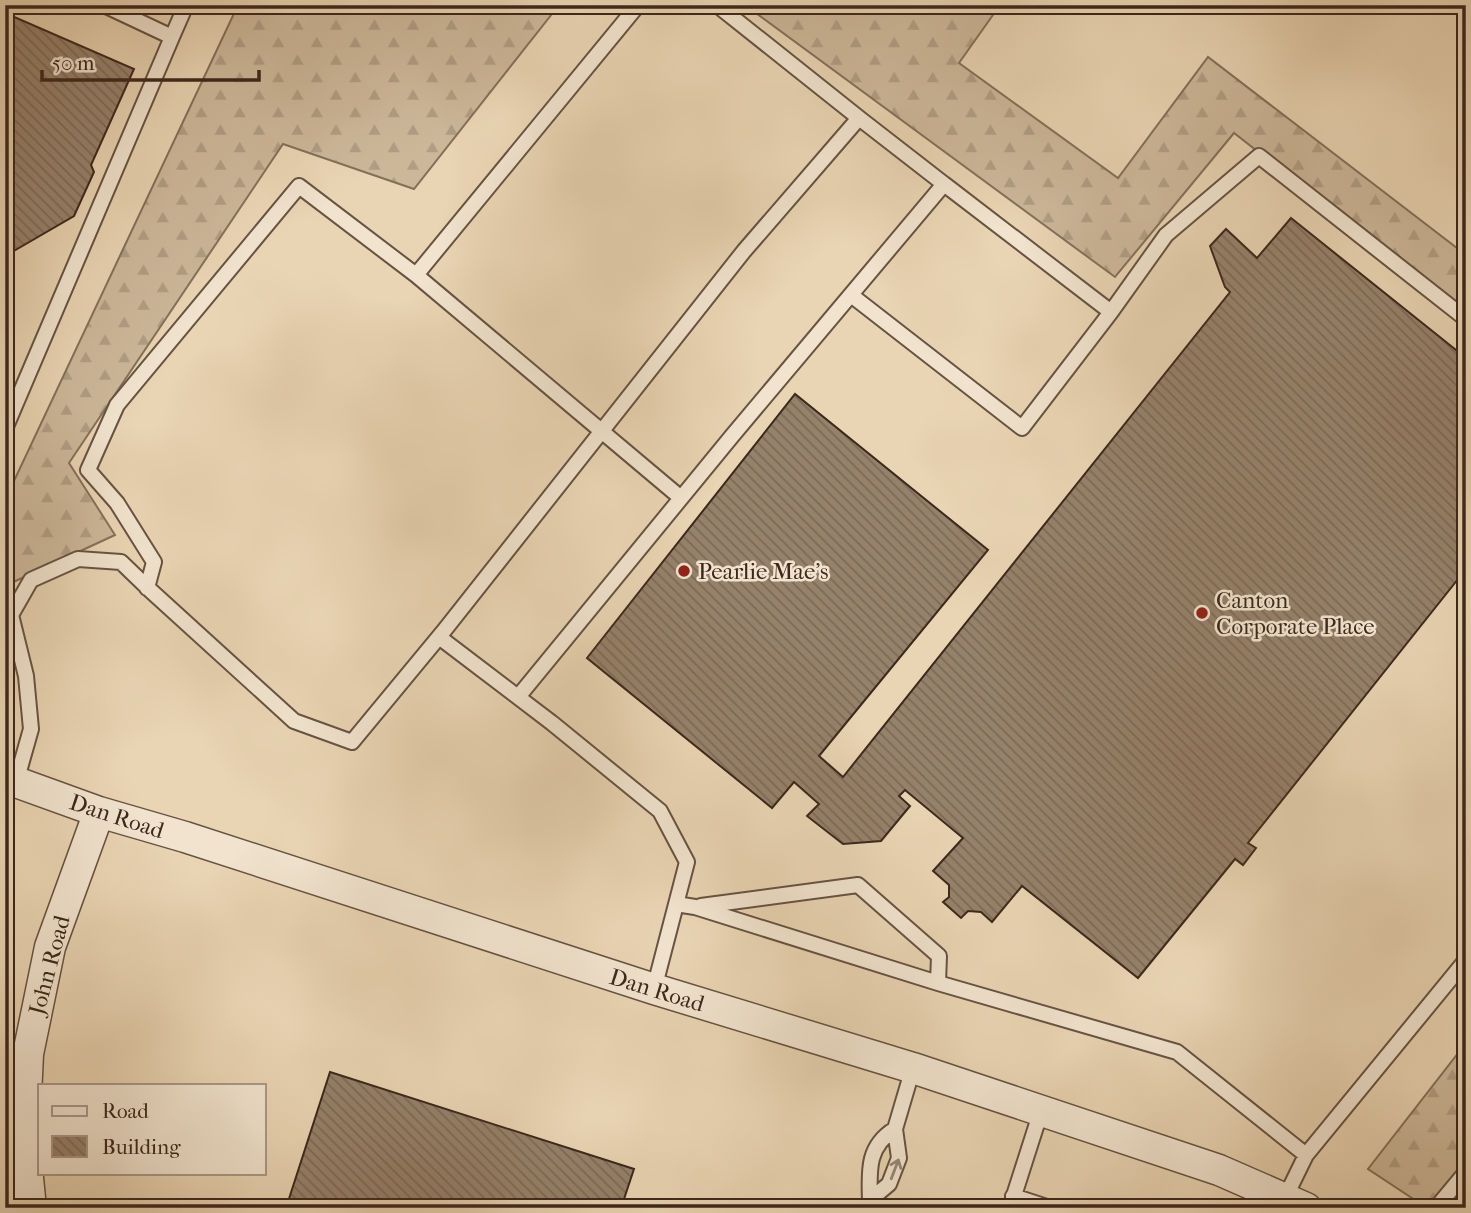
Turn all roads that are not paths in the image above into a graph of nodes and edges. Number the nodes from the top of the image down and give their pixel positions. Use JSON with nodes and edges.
{"nodes":[{"id":1,"x":104,"y":5,"type":"edge"},
{"id":2,"x":186,"y":5,"type":"edge"},
{"id":3,"x":638,"y":5,"type":"edge"},
{"id":4,"x":717,"y":5,"type":"edge"},
{"id":5,"x":172,"y":37,"type":"junction"},
{"id":6,"x":859,"y":118,"type":"junction"},
{"id":7,"x":944,"y":184,"type":"junction"},
{"id":8,"x":416,"y":275,"type":"junction"},
{"id":9,"x":850,"y":295,"type":"junction"},
{"id":10,"x":1111,"y":312,"type":"junction"},
{"id":11,"x":1466,"y":319,"type":"edge"},
{"id":12,"x":5,"y":429,"type":"edge"},
{"id":13,"x":603,"y":432,"type":"junction"},
{"id":14,"x":681,"y":498,"type":"junction"},
{"id":15,"x":147,"y":588,"type":"junction"},
{"id":16,"x":439,"y":637,"type":"junction"},
{"id":17,"x":518,"y":697,"type":"junction"},
{"id":18,"x":11,"y":780,"type":"edge"},
{"id":19,"x":99,"y":812,"type":"junction"},
{"id":20,"x":676,"y":904,"type":"junction"},
{"id":21,"x":695,"y":907,"type":"junction"},
{"id":22,"x":1466,"y":960,"type":"edge"},
{"id":23,"x":938,"y":983,"type":"junction"},
{"id":24,"x":654,"y":989,"type":"junction"},
{"id":25,"x":913,"y":1068,"type":"junction"},
{"id":26,"x":1041,"y":1111,"type":"junction"},
{"id":27,"x":895,"y":1129,"type":"junction"},
{"id":28,"x":1306,"y":1154,"type":"junction"},
{"id":29,"x":1466,"y":1172,"type":"edge"},
{"id":30,"x":1012,"y":1202,"type":"edge"},
{"id":31,"x":1296,"y":1203,"type":"edge"},
{"id":32,"x":866,"y":1205,"type":"edge"},
{"id":33,"x":31,"y":1208,"type":"edge"},
{"id":34,"x":1050,"y":1208,"type":"edge"},
{"id":35,"x":1436,"y":1208,"type":"edge"}],
"edges":[{"from":1,"to":5,"type":"lane"},
{"from":2,"to":5,"type":"lane"},
{"from":3,"to":8,"type":"lane"},
{"from":4,"to":6,"type":"lane"},
{"from":5,"to":12,"type":"lane"},
{"from":6,"to":7,"type":"lane"},
{"from":6,"to":13,"type":"lane"},
{"from":7,"to":9,"type":"lane"},
{"from":7,"to":10,"type":"lane"},
{"from":8,"to":13,"type":"lane"},
{"from":8,"to":15,"type":"lane"},
{"from":9,"to":10,"type":"lane"},
{"from":9,"to":14,"type":"lane"},
{"from":10,"to":11,"type":"lane"},
{"from":13,"to":14,"type":"lane"},
{"from":13,"to":16,"type":"lane"},
{"from":14,"to":17,"type":"lane"},
{"from":15,"to":16,"type":"lane"},
{"from":15,"to":18,"type":"lane"},
{"from":16,"to":17,"type":"lane"},
{"from":17,"to":20,"type":"lane"},
{"from":18,"to":19,"type":"street","name":"Dan Road"},
{"from":19,"to":24,"type":"street","name":"Dan Road"},
{"from":19,"to":33,"type":"street","name":"John Road"},
{"from":20,"to":21,"type":"lane"},
{"from":20,"to":24,"type":"lane"},
{"from":21,"to":23,"type":"lane"},
{"from":21,"to":23,"type":"lane"},
{"from":22,"to":28,"type":"lane"},
{"from":23,"to":28,"type":"lane"},
{"from":24,"to":25,"type":"street","name":"Dan Road"},
{"from":25,"to":26,"type":"street","name":"Dan Road"},
{"from":25,"to":27,"type":"lane"},
{"from":26,"to":30,"type":"lane"},
{"from":26,"to":31,"type":"street","name":"Dan Road"},
{"from":27,"to":32,"type":"lane"},
{"from":32,"to":27,"type":"lane","one_way":true},
{"from":28,"to":31,"type":"lane"},
{"from":29,"to":35,"type":"lane"},
{"from":30,"to":34,"type":"lane"}]}
